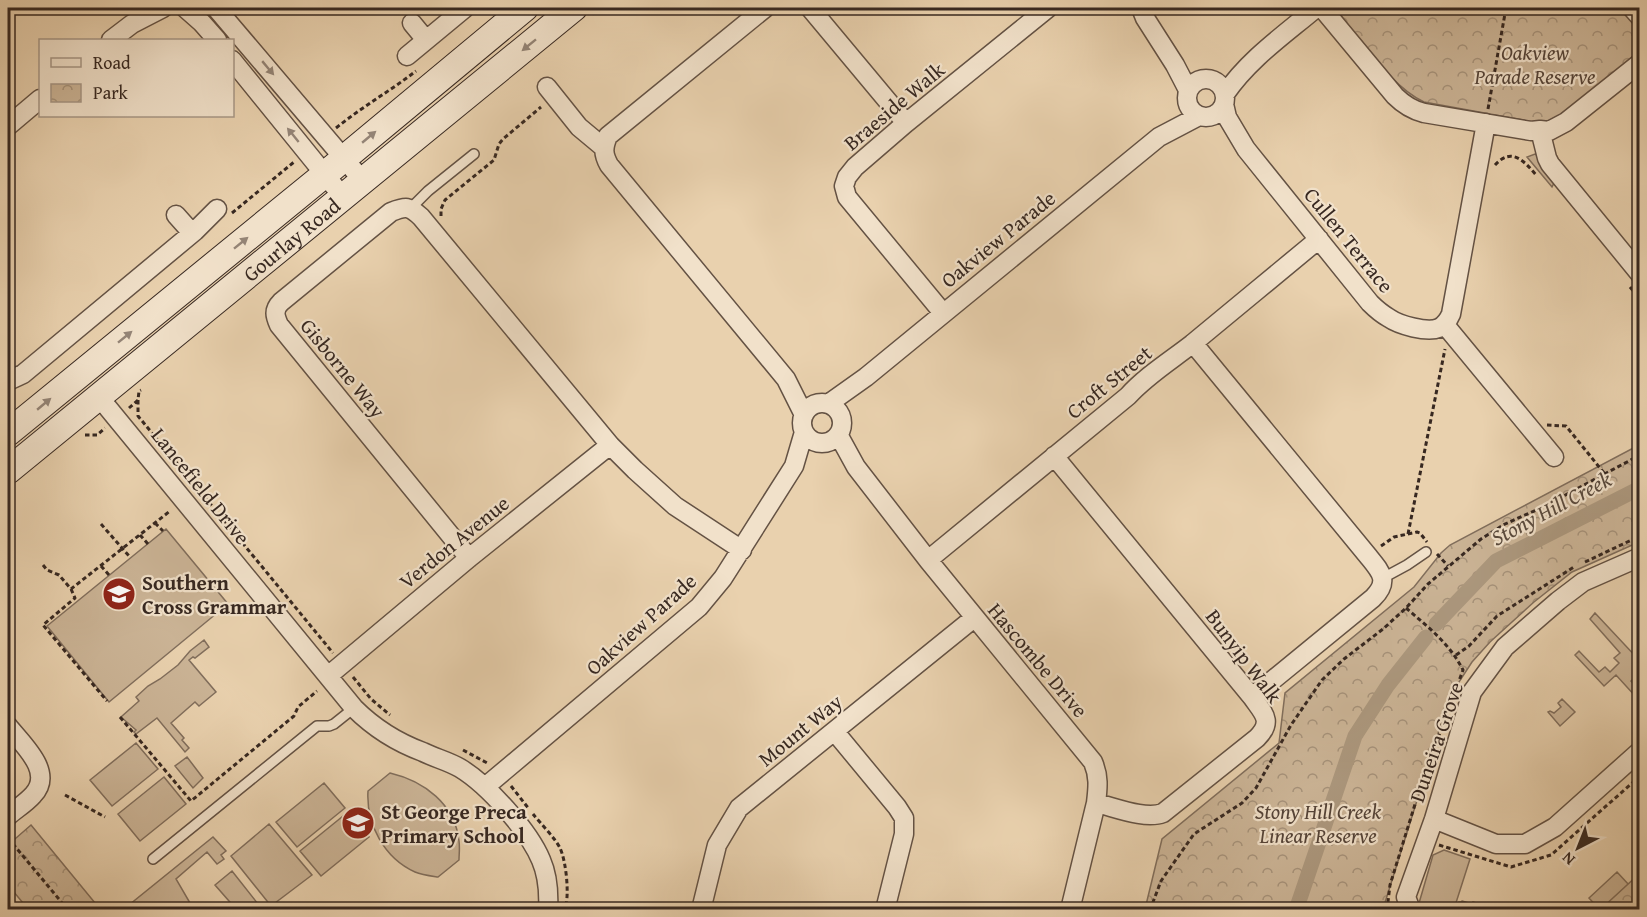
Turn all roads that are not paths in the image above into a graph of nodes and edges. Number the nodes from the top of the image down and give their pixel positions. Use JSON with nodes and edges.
{"nodes":[{"id":1,"x":145,"y":8,"type":"edge"},
{"id":2,"x":163,"y":8,"type":"edge"},
{"id":3,"x":185,"y":8,"type":"edge"},
{"id":4,"x":216,"y":8,"type":"edge"},
{"id":5,"x":465,"y":8,"type":"edge"},
{"id":6,"x":525,"y":8,"type":"edge"},
{"id":7,"x":574,"y":8,"type":"edge"},
{"id":8,"x":765,"y":8,"type":"edge"},
{"id":9,"x":810,"y":8,"type":"edge"},
{"id":10,"x":1048,"y":8,"type":"edge"},
{"id":11,"x":1141,"y":8,"type":"edge"},
{"id":12,"x":1316,"y":8,"type":"edge"},
{"id":13,"x":1322,"y":8,"type":"edge"},
{"id":14,"x":1632,"y":8,"type":"edge"},
{"id":15,"x":1640,"y":16,"type":"edge"},
{"id":16,"x":412,"y":23,"type":"dead end"},
{"id":17,"x":132,"y":24,"type":"junction"},
{"id":18,"x":1156,"y":35,"type":"junction"},
{"id":19,"x":112,"y":39,"type":"edge"},
{"id":20,"x":216,"y":39,"type":"edge"},
{"id":21,"x":426,"y":40,"type":"junction"},
{"id":22,"x":1259,"y":55,"type":"junction"},
{"id":23,"x":234,"y":62,"type":"edge"},
{"id":24,"x":412,"y":63,"type":"road end"},
{"id":25,"x":1640,"y":63,"type":"edge"},
{"id":26,"x":1208,"y":79,"type":"junction"},
{"id":27,"x":547,"y":87,"type":"dead end"},
{"id":28,"x":1187,"y":95,"type":"junction"},
{"id":29,"x":1225,"y":99,"type":"junction"},
{"id":30,"x":39,"y":100,"type":"edge"},
{"id":31,"x":1202,"y":117,"type":"junction"},
{"id":32,"x":906,"y":123,"type":"junction"},
{"id":33,"x":1486,"y":123,"type":"junction"},
{"id":34,"x":8,"y":126,"type":"edge"},
{"id":35,"x":1540,"y":130,"type":"junction"},
{"id":36,"x":1159,"y":137,"type":"junction"},
{"id":37,"x":603,"y":147,"type":"junction"},
{"id":38,"x":1246,"y":149,"type":"junction"},
{"id":39,"x":474,"y":153,"type":"dead end"},
{"id":40,"x":344,"y":158,"type":"junction"},
{"id":41,"x":324,"y":175,"type":"junction"},
{"id":42,"x":363,"y":181,"type":"junction"},
{"id":43,"x":343,"y":197,"type":"junction"},
{"id":44,"x":411,"y":208,"type":"junction"},
{"id":45,"x":222,"y":213,"type":"road end"},
{"id":46,"x":176,"y":215,"type":"dead end"},
{"id":47,"x":192,"y":233,"type":"junction"},
{"id":48,"x":1319,"y":239,"type":"junction"},
{"id":49,"x":1632,"y":277,"type":"edge"},
{"id":50,"x":943,"y":313,"type":"junction"},
{"id":51,"x":1450,"y":331,"type":"junction"},
{"id":52,"x":1193,"y":343,"type":"junction"},
{"id":53,"x":80,"y":374,"type":"junction"},
{"id":54,"x":8,"y":381,"type":"edge"},
{"id":55,"x":99,"y":397,"type":"junction"},
{"id":56,"x":823,"y":424,"type":"junction"},
{"id":57,"x":8,"y":433,"type":"edge"},
{"id":58,"x":610,"y":445,"type":"junction"},
{"id":59,"x":1054,"y":456,"type":"junction"},
{"id":60,"x":1554,"y":457,"type":"dead end"},
{"id":61,"x":8,"y":471,"type":"edge"},
{"id":62,"x":742,"y":550,"type":"junction"},
{"id":63,"x":1426,"y":552,"type":"dead end"},
{"id":64,"x":1640,"y":557,"type":"edge"},
{"id":65,"x":469,"y":558,"type":"junction"},
{"id":66,"x":928,"y":560,"type":"junction"},
{"id":67,"x":1383,"y":578,"type":"junction"},
{"id":68,"x":974,"y":618,"type":"junction"},
{"id":69,"x":323,"y":684,"type":"junction"},
{"id":70,"x":1252,"y":697,"type":"junction"},
{"id":71,"x":354,"y":708,"type":"junction"},
{"id":72,"x":8,"y":726,"type":"edge"},
{"id":73,"x":835,"y":732,"type":"junction"},
{"id":74,"x":1640,"y":751,"type":"edge"},
{"id":75,"x":484,"y":787,"type":"junction"},
{"id":76,"x":1096,"y":802,"type":"junction"},
{"id":77,"x":8,"y":816,"type":"edge"},
{"id":78,"x":1434,"y":819,"type":"junction"},
{"id":79,"x":153,"y":859,"type":"dead end"},
{"id":80,"x":548,"y":909,"type":"edge"},
{"id":81,"x":701,"y":909,"type":"edge"},
{"id":82,"x":885,"y":909,"type":"edge"},
{"id":83,"x":1070,"y":909,"type":"edge"},
{"id":84,"x":1411,"y":909,"type":"edge"}],
"edges":[{"from":1,"to":17,"type":"street"},
{"from":2,"to":17,"type":"street"},
{"from":3,"to":20,"type":"street"},
{"from":4,"to":40,"type":"street","one_way":true},
{"from":5,"to":21,"type":"street"},
{"from":40,"to":6,"type":"main road","name":"Gourlay Road","one_way":true},
{"from":7,"to":42,"type":"main road","name":"Gourlay Road","one_way":true},
{"from":8,"to":37,"type":"street"},
{"from":9,"to":32,"type":"street"},
{"from":10,"to":32,"type":"street","name":"Braeside Walk"},
{"from":11,"to":18,"type":"street"},
{"from":12,"to":22,"type":"street"},
{"from":13,"to":33,"type":"street"},
{"from":14,"to":15,"type":"street"},
{"from":16,"to":21,"type":"street"},
{"from":17,"to":19,"type":"street"},
{"from":18,"to":26,"type":"street"},
{"from":18,"to":28,"type":"street"},
{"from":21,"to":24,"type":"street"},
{"from":22,"to":26,"type":"street"},
{"from":22,"to":29,"type":"street"},
{"from":41,"to":23,"type":"street","one_way":true},
{"from":25,"to":35,"type":"street"},
{"from":26,"to":28,"type":"street"},
{"from":26,"to":29,"type":"street"},
{"from":27,"to":37,"type":"street"},
{"from":28,"to":31,"type":"street"},
{"from":28,"to":36,"type":"street","name":"Oakview Parade"},
{"from":29,"to":31,"type":"street"},
{"from":29,"to":38,"type":"street","name":"Cullen Terrace"},
{"from":30,"to":34,"type":"street"},
{"from":31,"to":36,"type":"street","name":"Oakview Parade"},
{"from":31,"to":38,"type":"street","name":"Cullen Terrace"},
{"from":32,"to":50,"type":"street","name":"Braeside Walk"},
{"from":33,"to":35,"type":"street"},
{"from":33,"to":51,"type":"street"},
{"from":35,"to":49,"type":"street"},
{"from":36,"to":50,"type":"street","name":"Oakview Parade"},
{"from":37,"to":56,"type":"street","name":"Hascombe Drive"},
{"from":38,"to":48,"type":"street","name":"Cullen Terrace"},
{"from":39,"to":44,"type":"lane","name":"Gisborne Way"},
{"from":40,"to":41,"type":"main road","name":"Gourlay Road"},
{"from":40,"to":42,"type":"street"},
{"from":41,"to":43,"type":"street"},
{"from":53,"to":41,"type":"main road","name":"Gourlay Road","one_way":true},
{"from":42,"to":43,"type":"main road","name":"Gourlay Road"},
{"from":43,"to":55,"type":"main road","name":"Gourlay Road"},
{"from":44,"to":58,"type":"street"},
{"from":44,"to":65,"type":"street","name":"Gisborne Way"},
{"from":45,"to":47,"type":"street"},
{"from":46,"to":47,"type":"street"},
{"from":47,"to":54,"type":"street"},
{"from":48,"to":51,"type":"street","name":"Cullen Terrace"},
{"from":48,"to":52,"type":"street","name":"Croft Street"},
{"from":50,"to":56,"type":"street","name":"Oakview Parade"},
{"from":51,"to":60,"type":"street"},
{"from":52,"to":59,"type":"street","name":"Croft Street"},
{"from":52,"to":67,"type":"street"},
{"from":53,"to":55,"type":"main road"},
{"from":57,"to":53,"type":"main road","name":"Gourlay Road","one_way":true},
{"from":55,"to":61,"type":"main road","name":"Gourlay Road"},
{"from":55,"to":69,"type":"street","name":"Lancefield Drive"},
{"from":56,"to":62,"type":"street","name":"Oakview Parade"},
{"from":56,"to":66,"type":"street","name":"Hascombe Drive"},
{"from":58,"to":62,"type":"street"},
{"from":58,"to":65,"type":"street","name":"Verdon Avenue"},
{"from":59,"to":66,"type":"street","name":"Croft Street"},
{"from":59,"to":70,"type":"street","name":"Bunyip Walk"},
{"from":62,"to":75,"type":"street","name":"Oakview Parade"},
{"from":63,"to":67,"type":"lane"},
{"from":64,"to":78,"type":"street","name":"Duneira Grove"},
{"from":65,"to":69,"type":"street","name":"Verdon Avenue"},
{"from":66,"to":68,"type":"street","name":"Hascombe Drive"},
{"from":67,"to":70,"type":"street"},
{"from":68,"to":73,"type":"street","name":"Mount Way"},
{"from":68,"to":76,"type":"street","name":"Hascombe Drive"},
{"from":69,"to":71,"type":"street","name":"Lancefield Drive"},
{"from":70,"to":76,"type":"street","name":"Bunyip Walk"},
{"from":71,"to":75,"type":"street","name":"Lancefield Drive"},
{"from":71,"to":79,"type":"lane"},
{"from":72,"to":77,"type":"street"},
{"from":73,"to":81,"type":"street","name":"Mount Way"},
{"from":73,"to":82,"type":"street"},
{"from":74,"to":78,"type":"street"},
{"from":75,"to":80,"type":"street","name":"Lancefield Drive"},
{"from":76,"to":83,"type":"street","name":"Hascombe Drive"},
{"from":78,"to":84,"type":"street","name":"Duneira Grove"}]}
